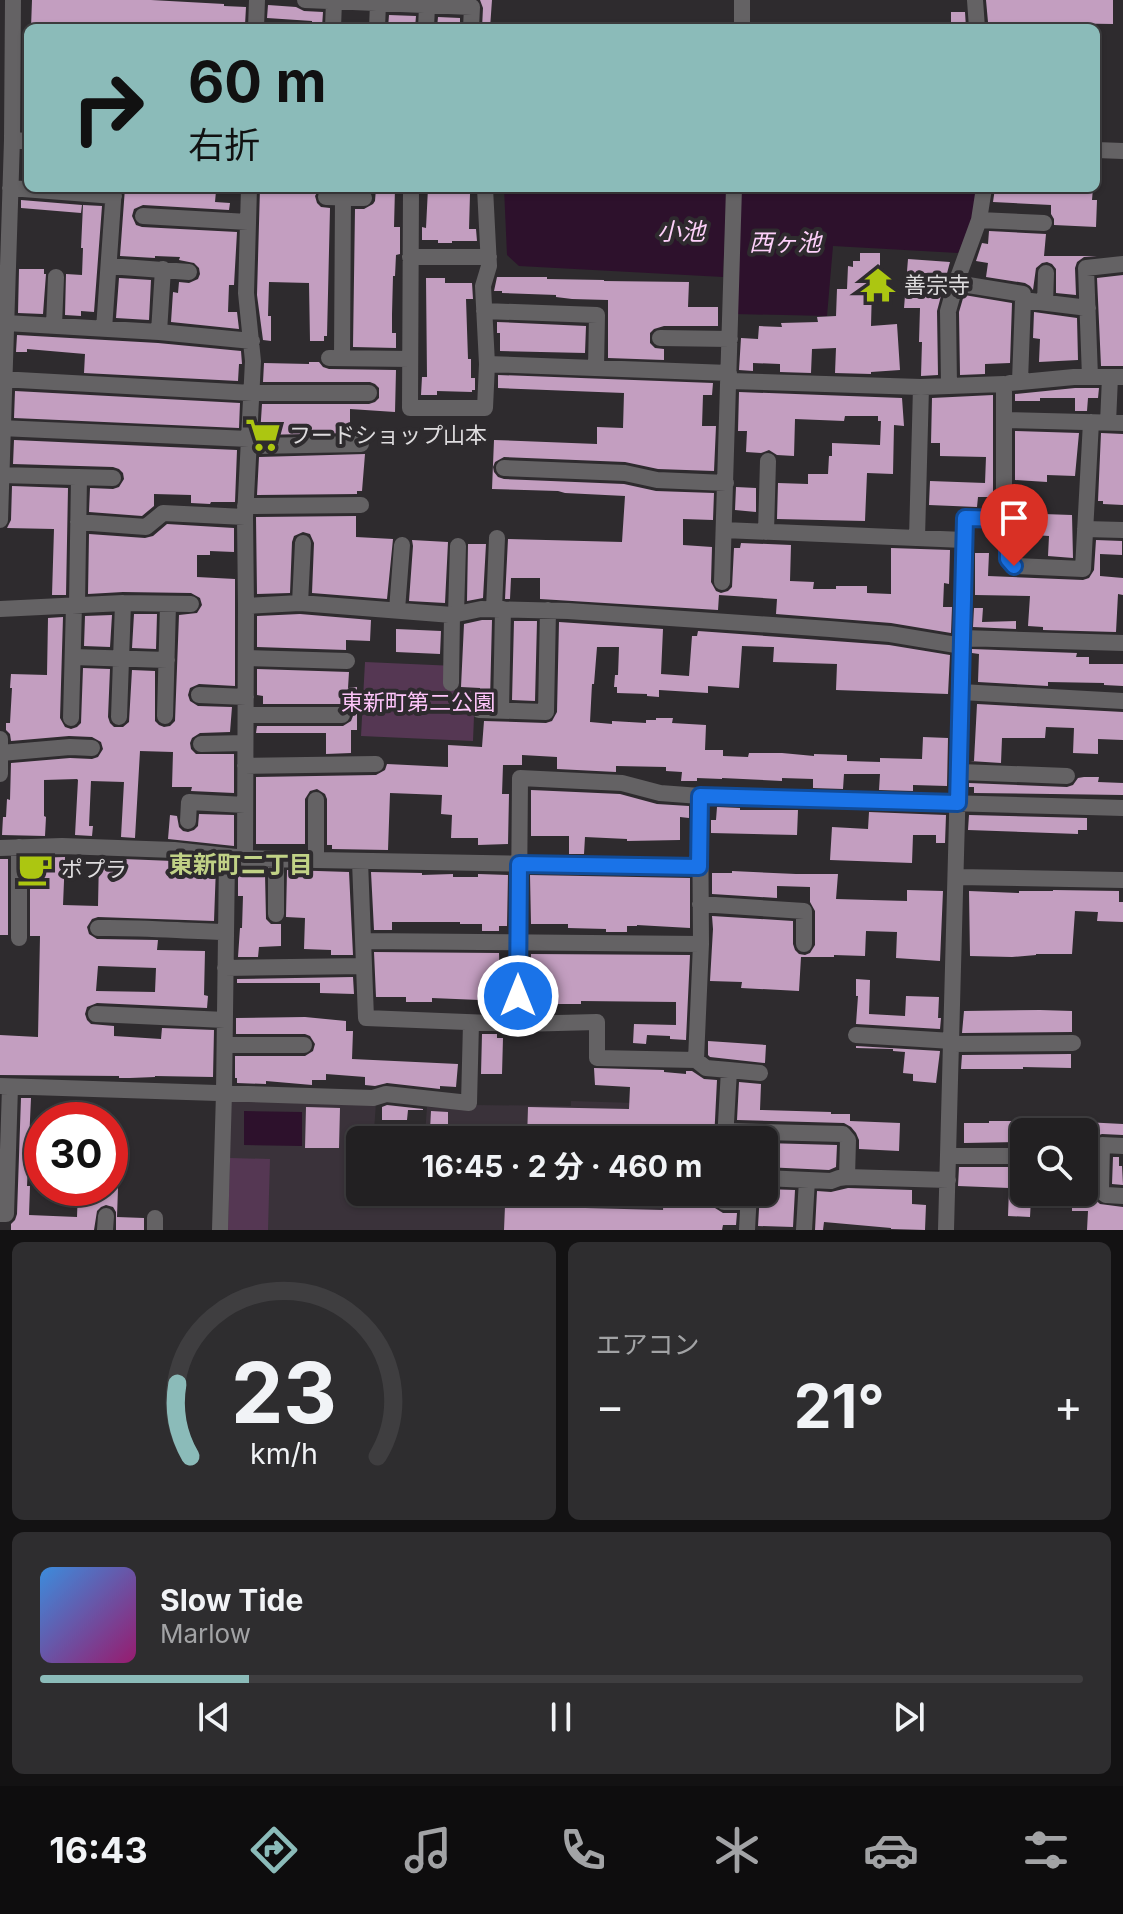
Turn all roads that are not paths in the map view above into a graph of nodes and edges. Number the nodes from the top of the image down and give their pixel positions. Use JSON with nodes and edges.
{"nodes":[{"id":1,"x":13,"y":0,"type":"edge"},
{"id":2,"x":257,"y":0,"type":"edge"},
{"id":3,"x":305,"y":0,"type":"edge"},
{"id":4,"x":742,"y":0,"type":"edge"},
{"id":5,"x":975,"y":0,"type":"edge"},
{"id":6,"x":334,"y":1,"type":"edge"},
{"id":7,"x":368,"y":2,"type":"edge"},
{"id":8,"x":427,"y":6,"type":"junction"},
{"id":9,"x":256,"y":24,"type":"edge"},
{"id":10,"x":333,"y":24,"type":"edge"},
{"id":11,"x":376,"y":24,"type":"edge"},
{"id":12,"x":426,"y":24,"type":"edge"},
{"id":13,"x":471,"y":24,"type":"edge"},
{"id":14,"x":742,"y":24,"type":"edge"},
{"id":15,"x":977,"y":24,"type":"edge"},
{"id":16,"x":6,"y":29,"type":"edge"},
{"id":17,"x":20,"y":141,"type":"edge"},
{"id":18,"x":1100,"y":150,"type":"edge"},
{"id":19,"x":1123,"y":151,"type":"edge"},
{"id":20,"x":10,"y":188,"type":"junction"},
{"id":21,"x":24,"y":189,"type":"edge"},
{"id":22,"x":114,"y":192,"type":"edge"},
{"id":23,"x":249,"y":192,"type":"edge"},
{"id":24,"x":411,"y":192,"type":"edge"},
{"id":25,"x":485,"y":192,"type":"edge"},
{"id":26,"x":734,"y":192,"type":"edge"},
{"id":27,"x":983,"y":192,"type":"edge"},
{"id":28,"x":364,"y":198,"type":"dead end"},
{"id":29,"x":143,"y":216,"type":"dead end"},
{"id":30,"x":979,"y":220,"type":"junction"},
{"id":31,"x":248,"y":222,"type":"junction"},
{"id":32,"x":1044,"y":223,"type":"dead end"},
{"id":33,"x":410,"y":257,"type":"junction"},
{"id":34,"x":489,"y":257,"type":"junction"},
{"id":35,"x":1123,"y":264,"type":"edge"},
{"id":36,"x":109,"y":266,"type":"junction"},
{"id":37,"x":163,"y":269,"type":"junction"},
{"id":38,"x":189,"y":272,"type":"dead end"},
{"id":39,"x":1046,"y":273,"type":"dead end"},
{"id":40,"x":56,"y":277,"type":"dead end"},
{"id":41,"x":956,"y":283,"type":"junction"},
{"id":42,"x":1023,"y":300,"type":"junction"},
{"id":43,"x":1045,"y":303,"type":"junction"},
{"id":44,"x":1088,"y":308,"type":"junction"},
{"id":45,"x":484,"y":311,"type":"junction"},
{"id":46,"x":6,"y":323,"type":"junction"},
{"id":47,"x":54,"y":325,"type":"junction"},
{"id":48,"x":104,"y":329,"type":"junction"},
{"id":49,"x":159,"y":332,"type":"junction"},
{"id":50,"x":660,"y":338,"type":"dead end"},
{"id":51,"x":730,"y":339,"type":"junction"},
{"id":52,"x":252,"y":341,"type":"junction"},
{"id":53,"x":410,"y":359,"type":"junction"},
{"id":54,"x":487,"y":364,"type":"junction"},
{"id":55,"x":596,"y":368,"type":"junction"},
{"id":56,"x":729,"y":377,"type":"junction"},
{"id":57,"x":1090,"y":377,"type":"junction"},
{"id":58,"x":1117,"y":377,"type":"edge"},
{"id":59,"x":2,"y":379,"type":"edge"},
{"id":60,"x":1012,"y":382,"type":"junction"},
{"id":61,"x":949,"y":386,"type":"junction"},
{"id":62,"x":921,"y":387,"type":"junction"},
{"id":63,"x":252,"y":393,"type":"junction"},
{"id":64,"x":369,"y":393,"type":"dead end"},
{"id":65,"x":1004,"y":420,"type":"junction"},
{"id":66,"x":1091,"y":422,"type":"junction"},
{"id":67,"x":1116,"y":423,"type":"edge"},
{"id":68,"x":2,"y":428,"type":"edge"},
{"id":69,"x":249,"y":443,"type":"junction"},
{"id":70,"x":361,"y":444,"type":"dead end"},
{"id":71,"x":768,"y":461,"type":"dead end"},
{"id":72,"x":504,"y":468,"type":"dead end"},
{"id":73,"x":0,"y":475,"type":"edge"},
{"id":74,"x":79,"y":477,"type":"junction"},
{"id":75,"x":113,"y":478,"type":"dead end"},
{"id":76,"x":726,"y":483,"type":"junction"},
{"id":77,"x":361,"y":505,"type":"dead end"},
{"id":78,"x":245,"y":512,"type":"junction"},
{"id":79,"x":1004,"y":519,"type":"junction"},
{"id":80,"x":0,"y":520,"type":"edge"},
{"id":81,"x":78,"y":522,"type":"junction"},
{"id":82,"x":1085,"y":529,"type":"junction"},
{"id":83,"x":724,"y":530,"type":"junction"},
{"id":84,"x":1123,"y":530,"type":"edge"},
{"id":85,"x":766,"y":532,"type":"junction"},
{"id":86,"x":497,"y":538,"type":"dead end"},
{"id":87,"x":917,"y":538,"type":"junction"},
{"id":88,"x":964,"y":540,"type":"junction"},
{"id":89,"x":303,"y":543,"type":"dead end"},
{"id":90,"x":402,"y":545,"type":"dead end"},
{"id":91,"x":458,"y":546,"type":"dead end"},
{"id":92,"x":722,"y":582,"type":"dead end"},
{"id":93,"x":123,"y":603,"type":"junction"},
{"id":94,"x":300,"y":603,"type":"junction"},
{"id":95,"x":168,"y":604,"type":"junction"},
{"id":96,"x":191,"y":604,"type":"dead end"},
{"id":97,"x":75,"y":605,"type":"junction"},
{"id":98,"x":246,"y":606,"type":"junction"},
{"id":99,"x":0,"y":609,"type":"edge"},
{"id":100,"x":498,"y":609,"type":"junction"},
{"id":101,"x":397,"y":610,"type":"junction"},
{"id":102,"x":548,"y":610,"type":"junction"},
{"id":103,"x":454,"y":614,"type":"junction"},
{"id":104,"x":962,"y":642,"type":"junction"},
{"id":105,"x":1123,"y":643,"type":"edge"},
{"id":106,"x":73,"y":657,"type":"junction"},
{"id":107,"x":121,"y":658,"type":"junction"},
{"id":108,"x":246,"y":658,"type":"junction"},
{"id":109,"x":167,"y":660,"type":"junction"},
{"id":110,"x":347,"y":661,"type":"dead end"},
{"id":111,"x":451,"y":683,"type":"dead end"},
{"id":112,"x":961,"y":692,"type":"junction"},
{"id":113,"x":199,"y":695,"type":"dead end"},
{"id":114,"x":246,"y":697,"type":"junction"},
{"id":115,"x":1123,"y":701,"type":"edge"},
{"id":116,"x":479,"y":710,"type":"dead end"},
{"id":117,"x":501,"y":711,"type":"junction"},
{"id":118,"x":246,"y":715,"type":"junction"},
{"id":119,"x":342,"y":715,"type":"dead end"},
{"id":120,"x":165,"y":716,"type":"dead end"},
{"id":121,"x":119,"y":717,"type":"dead end"},
{"id":122,"x":71,"y":718,"type":"dead end"},
{"id":123,"x":245,"y":743,"type":"junction"},
{"id":124,"x":201,"y":744,"type":"dead end"},
{"id":125,"x":1,"y":746,"type":"edge"},
{"id":126,"x":92,"y":748,"type":"dead end"},
{"id":127,"x":376,"y":764,"type":"dead end"},
{"id":128,"x":245,"y":766,"type":"junction"},
{"id":129,"x":960,"y":772,"type":"junction"},
{"id":130,"x":0,"y":774,"type":"edge"},
{"id":131,"x":1067,"y":776,"type":"dead end"},
{"id":132,"x":700,"y":796,"type":"junction"},
{"id":133,"x":316,"y":800,"type":"dead end"},
{"id":134,"x":958,"y":803,"type":"junction"},
{"id":135,"x":245,"y":805,"type":"junction"},
{"id":136,"x":1123,"y":808,"type":"edge"},
{"id":137,"x":188,"y":821,"type":"dead end"},
{"id":138,"x":19,"y":847,"type":"junction"},
{"id":139,"x":0,"y":848,"type":"edge"},
{"id":140,"x":227,"y":856,"type":"junction"},
{"id":141,"x":245,"y":858,"type":"junction"},
{"id":142,"x":276,"y":859,"type":"junction"},
{"id":143,"x":316,"y":860,"type":"junction"},
{"id":144,"x":360,"y":861,"type":"junction"},
{"id":145,"x":519,"y":864,"type":"junction"},
{"id":146,"x":699,"y":867,"type":"junction"},
{"id":147,"x":957,"y":877,"type":"junction"},
{"id":148,"x":1123,"y":880,"type":"edge"},
{"id":149,"x":700,"y":904,"type":"junction"},
{"id":150,"x":276,"y":914,"type":"dead end"},
{"id":151,"x":98,"y":928,"type":"dead end"},
{"id":152,"x":225,"y":932,"type":"junction"},
{"id":153,"x":19,"y":938,"type":"dead end"},
{"id":154,"x":363,"y":941,"type":"junction"},
{"id":155,"x":518,"y":941,"type":"junction"},
{"id":156,"x":701,"y":944,"type":"junction"},
{"id":157,"x":804,"y":944,"type":"dead end"},
{"id":158,"x":364,"y":966,"type":"junction"},
{"id":159,"x":225,"y":968,"type":"junction"},
{"id":160,"x":96,"y":1014,"type":"dead end"},
{"id":161,"x":225,"y":1020,"type":"junction"},
{"id":162,"x":471,"y":1023,"type":"junction"},
{"id":163,"x":518,"y":1024,"type":"junction"},
{"id":164,"x":856,"y":1035,"type":"dead end"},
{"id":165,"x":952,"y":1042,"type":"junction"},
{"id":166,"x":1073,"y":1043,"type":"dead end"},
{"id":167,"x":225,"y":1045,"type":"junction"},
{"id":168,"x":304,"y":1045,"type":"dead end"},
{"id":169,"x":696,"y":1060,"type":"junction"},
{"id":170,"x":729,"y":1070,"type":"junction"},
{"id":171,"x":760,"y":1073,"type":"dead end"},
{"id":172,"x":5,"y":1086,"type":"edge"},
{"id":173,"x":224,"y":1093,"type":"junction"},
{"id":174,"x":726,"y":1126,"type":"edge"},
{"id":175,"x":778,"y":1135,"type":"edge"},
{"id":176,"x":1123,"y":1146,"type":"edge"},
{"id":177,"x":948,"y":1156,"type":"junction"},
{"id":178,"x":1010,"y":1156,"type":"edge"},
{"id":179,"x":847,"y":1177,"type":"junction"},
{"id":180,"x":778,"y":1179,"type":"edge"},
{"id":181,"x":807,"y":1180,"type":"junction"},
{"id":182,"x":948,"y":1180,"type":"junction"},
{"id":183,"x":1123,"y":1196,"type":"edge"},
{"id":184,"x":748,"y":1206,"type":"edge"},
{"id":185,"x":0,"y":1214,"type":"edge"},
{"id":186,"x":220,"y":1230,"type":"edge"},
{"id":187,"x":747,"y":1230,"type":"edge"},
{"id":188,"x":804,"y":1230,"type":"edge"},
{"id":189,"x":946,"y":1230,"type":"edge"}],
"edges":[{"from":1,"to":16,"type":"street"},
{"from":2,"to":9,"type":"street"},
{"from":3,"to":6,"type":"street"},
{"from":4,"to":14,"type":"street"},
{"from":5,"to":15,"type":"street"},
{"from":6,"to":7,"type":"street"},
{"from":6,"to":10,"type":"street"},
{"from":7,"to":8,"type":"street"},
{"from":7,"to":11,"type":"street"},
{"from":8,"to":12,"type":"street"},
{"from":8,"to":13,"type":"street"},
{"from":16,"to":17,"type":"street"},
{"from":17,"to":20,"type":"street"},
{"from":18,"to":19,"type":"street"},
{"from":20,"to":21,"type":"street"},
{"from":20,"to":46,"type":"street"},
{"from":22,"to":36,"type":"street"},
{"from":23,"to":31,"type":"street"},
{"from":24,"to":33,"type":"street"},
{"from":25,"to":34,"type":"street"},
{"from":26,"to":51,"type":"street"},
{"from":27,"to":30,"type":"street"},
{"from":28,"to":53,"type":"street"},
{"from":29,"to":31,"type":"street"},
{"from":30,"to":32,"type":"street"},
{"from":30,"to":41,"type":"street"},
{"from":31,"to":52,"type":"street"},
{"from":33,"to":34,"type":"street"},
{"from":33,"to":53,"type":"street"},
{"from":34,"to":45,"type":"street"},
{"from":35,"to":44,"type":"street"},
{"from":36,"to":37,"type":"street"},
{"from":36,"to":48,"type":"street"},
{"from":37,"to":38,"type":"street"},
{"from":37,"to":49,"type":"street"},
{"from":39,"to":43,"type":"street"},
{"from":40,"to":47,"type":"street"},
{"from":41,"to":42,"type":"street"},
{"from":41,"to":61,"type":"street"},
{"from":42,"to":43,"type":"street"},
{"from":42,"to":60,"type":"street"},
{"from":43,"to":44,"type":"street"},
{"from":44,"to":57,"type":"street"},
{"from":45,"to":54,"type":"street"},
{"from":45,"to":55,"type":"street"},
{"from":46,"to":47,"type":"street"},
{"from":46,"to":59,"type":"street"},
{"from":47,"to":48,"type":"street"},
{"from":48,"to":49,"type":"street"},
{"from":49,"to":52,"type":"street"},
{"from":50,"to":51,"type":"street"},
{"from":51,"to":56,"type":"street"},
{"from":52,"to":63,"type":"street"},
{"from":53,"to":54,"type":"street"},
{"from":54,"to":55,"type":"street"},
{"from":55,"to":56,"type":"street"},
{"from":56,"to":62,"type":"street"},
{"from":56,"to":76,"type":"street"},
{"from":57,"to":58,"type":"street"},
{"from":57,"to":60,"type":"street"},
{"from":58,"to":67,"type":"street"},
{"from":59,"to":63,"type":"street"},
{"from":59,"to":68,"type":"street"},
{"from":60,"to":61,"type":"street"},
{"from":60,"to":65,"type":"street"},
{"from":61,"to":62,"type":"street"},
{"from":62,"to":87,"type":"street"},
{"from":63,"to":64,"type":"street"},
{"from":63,"to":69,"type":"street"},
{"from":65,"to":66,"type":"street"},
{"from":65,"to":79,"type":"street"},
{"from":66,"to":67,"type":"street"},
{"from":66,"to":82,"type":"street"},
{"from":68,"to":69,"type":"street"},
{"from":68,"to":73,"type":"street"},
{"from":69,"to":70,"type":"street"},
{"from":69,"to":78,"type":"street"},
{"from":71,"to":85,"type":"street"},
{"from":72,"to":76,"type":"street"},
{"from":73,"to":74,"type":"street"},
{"from":73,"to":80,"type":"street"},
{"from":74,"to":75,"type":"street"},
{"from":74,"to":81,"type":"street"},
{"from":76,"to":83,"type":"street"},
{"from":77,"to":78,"type":"street"},
{"from":78,"to":81,"type":"street"},
{"from":78,"to":98,"type":"street"},
{"from":79,"to":82,"type":"street"},
{"from":79,"to":88,"type":"street"},
{"from":81,"to":97,"type":"street"},
{"from":82,"to":84,"type":"street"},
{"from":83,"to":85,"type":"street"},
{"from":83,"to":92,"type":"street"},
{"from":85,"to":87,"type":"street"},
{"from":86,"to":100,"type":"street"},
{"from":87,"to":88,"type":"street"},
{"from":88,"to":104,"type":"street"},
{"from":89,"to":94,"type":"street"},
{"from":90,"to":101,"type":"street"},
{"from":91,"to":103,"type":"street"},
{"from":93,"to":95,"type":"street"},
{"from":93,"to":97,"type":"street"},
{"from":93,"to":107,"type":"street"},
{"from":94,"to":98,"type":"street"},
{"from":94,"to":101,"type":"street"},
{"from":95,"to":96,"type":"street"},
{"from":95,"to":109,"type":"street"},
{"from":97,"to":99,"type":"street"},
{"from":97,"to":106,"type":"street"},
{"from":98,"to":108,"type":"street"},
{"from":100,"to":102,"type":"street"},
{"from":100,"to":103,"type":"street"},
{"from":100,"to":117,"type":"street"},
{"from":101,"to":103,"type":"street"},
{"from":102,"to":104,"type":"street"},
{"from":102,"to":117,"type":"street"},
{"from":103,"to":111,"type":"street"},
{"from":104,"to":105,"type":"street"},
{"from":104,"to":112,"type":"street"},
{"from":106,"to":107,"type":"street"},
{"from":106,"to":122,"type":"street"},
{"from":107,"to":109,"type":"street"},
{"from":107,"to":121,"type":"street"},
{"from":108,"to":110,"type":"street"},
{"from":108,"to":114,"type":"street"},
{"from":109,"to":120,"type":"street"},
{"from":112,"to":115,"type":"street"},
{"from":112,"to":129,"type":"street"},
{"from":113,"to":114,"type":"street"},
{"from":114,"to":118,"type":"street"},
{"from":116,"to":117,"type":"street"},
{"from":118,"to":119,"type":"street"},
{"from":118,"to":123,"type":"street"},
{"from":123,"to":124,"type":"street"},
{"from":123,"to":128,"type":"street"},
{"from":125,"to":126,"type":"street"},
{"from":125,"to":130,"type":"street"},
{"from":127,"to":128,"type":"street"},
{"from":128,"to":135,"type":"street"},
{"from":129,"to":131,"type":"street"},
{"from":129,"to":134,"type":"street"},
{"from":132,"to":134,"type":"street"},
{"from":132,"to":145,"type":"street"},
{"from":132,"to":146,"type":"street"},
{"from":133,"to":143,"type":"street"},
{"from":134,"to":136,"type":"street"},
{"from":134,"to":147,"type":"street"},
{"from":135,"to":137,"type":"street"},
{"from":135,"to":141,"type":"street"},
{"from":138,"to":139,"type":"street"},
{"from":138,"to":140,"type":"street"},
{"from":138,"to":153,"type":"street"},
{"from":140,"to":141,"type":"street"},
{"from":140,"to":152,"type":"street"},
{"from":141,"to":142,"type":"street"},
{"from":142,"to":143,"type":"street"},
{"from":142,"to":150,"type":"street"},
{"from":143,"to":144,"type":"street"},
{"from":144,"to":145,"type":"street"},
{"from":144,"to":154,"type":"street"},
{"from":145,"to":146,"type":"street"},
{"from":145,"to":155,"type":"street"},
{"from":146,"to":149,"type":"street"},
{"from":147,"to":148,"type":"street"},
{"from":147,"to":165,"type":"street"},
{"from":149,"to":156,"type":"street"},
{"from":149,"to":157,"type":"street"},
{"from":151,"to":152,"type":"street"},
{"from":152,"to":159,"type":"street"},
{"from":154,"to":155,"type":"street"},
{"from":154,"to":158,"type":"street"},
{"from":155,"to":156,"type":"street"},
{"from":155,"to":163,"type":"street"},
{"from":156,"to":169,"type":"street"},
{"from":158,"to":159,"type":"street"},
{"from":158,"to":162,"type":"street"},
{"from":159,"to":161,"type":"street"},
{"from":160,"to":161,"type":"street"},
{"from":161,"to":167,"type":"street"},
{"from":162,"to":163,"type":"street"},
{"from":162,"to":173,"type":"street"},
{"from":163,"to":169,"type":"street"},
{"from":164,"to":165,"type":"street"},
{"from":165,"to":166,"type":"street"},
{"from":165,"to":177,"type":"street"},
{"from":167,"to":168,"type":"street"},
{"from":167,"to":173,"type":"street"},
{"from":169,"to":170,"type":"street"},
{"from":170,"to":171,"type":"street"},
{"from":170,"to":174,"type":"street"},
{"from":172,"to":173,"type":"street"},
{"from":172,"to":185,"type":"street"},
{"from":173,"to":186,"type":"street"},
{"from":175,"to":179,"type":"street"},
{"from":176,"to":183,"type":"street"},
{"from":177,"to":178,"type":"street"},
{"from":177,"to":182,"type":"street"},
{"from":179,"to":181,"type":"street"},
{"from":179,"to":182,"type":"street"},
{"from":180,"to":181,"type":"street"},
{"from":181,"to":188,"type":"street"},
{"from":182,"to":189,"type":"street"},
{"from":184,"to":187,"type":"street"}]}
